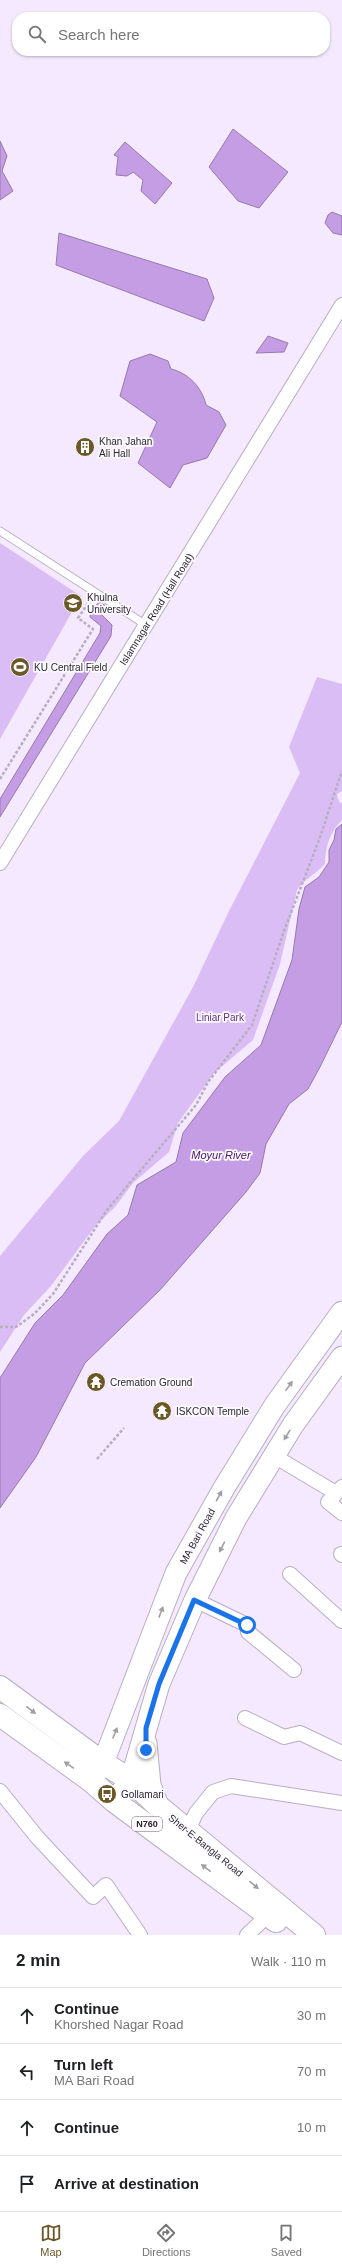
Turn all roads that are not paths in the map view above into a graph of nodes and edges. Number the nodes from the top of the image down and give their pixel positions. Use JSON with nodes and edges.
{"nodes":[{"id":1,"x":342,"y":305,"type":"edge"},
{"id":2,"x":0,"y":531,"type":"edge"},
{"id":3,"x":146,"y":624,"type":"junction"},
{"id":4,"x":0,"y":863,"type":"edge"},
{"id":5,"x":342,"y":1312,"type":"edge"},
{"id":6,"x":342,"y":1357,"type":"edge"},
{"id":7,"x":274,"y":1456,"type":"junction"},
{"id":8,"x":339,"y":1490,"type":"edge"},
{"id":9,"x":342,"y":1513,"type":"edge"},
{"id":10,"x":290,"y":1574,"type":"dead end"},
{"id":11,"x":194,"y":1600,"type":"junction"},
{"id":12,"x":342,"y":1620,"type":"edge"},
{"id":13,"x":294,"y":1670,"type":"dead end"},
{"id":14,"x":0,"y":1687,"type":"edge"},
{"id":15,"x":0,"y":1715,"type":"edge"},
{"id":16,"x":245,"y":1718,"type":"dead end"},
{"id":17,"x":146,"y":1728,"type":"junction"},
{"id":18,"x":342,"y":1753,"type":"edge"},
{"id":19,"x":96,"y":1771,"type":"junction"},
{"id":20,"x":131,"y":1780,"type":"junction"},
{"id":21,"x":0,"y":1791,"type":"edge"},
{"id":22,"x":114,"y":1801,"type":"junction"},
{"id":23,"x":342,"y":1803,"type":"edge"},
{"id":24,"x":158,"y":1806,"type":"junction"},
{"id":25,"x":188,"y":1830,"type":"junction"},
{"id":26,"x":268,"y":1915,"type":"junction"},
{"id":27,"x":140,"y":1935,"type":"edge"},
{"id":28,"x":247,"y":1935,"type":"edge"},
{"id":29,"x":292,"y":1935,"type":"edge"},
{"id":30,"x":314,"y":1935,"type":"edge"}],
"edges":[{"from":1,"to":3,"type":"street","name":"Islamnagar Road (Hall Road)"},
{"from":2,"to":3,"type":"lane"},
{"from":3,"to":4,"type":"street","name":"Islamnagar Road (Hall Road)"},
{"from":19,"to":5,"type":"main road","name":"MA Bari Road","one_way":true},
{"from":6,"to":7,"type":"main road","one_way":true},
{"from":7,"to":8,"type":"street"},
{"from":7,"to":11,"type":"main road","one_way":true},
{"from":8,"to":9,"type":"street"},
{"from":10,"to":12,"type":"street"},
{"from":11,"to":13,"type":"street"},
{"from":11,"to":17,"type":"main road"},
{"from":14,"to":19,"type":"highway","name":"Sher-E-Bangla Road","number":"N760","one_way":true},
{"from":19,"to":15,"type":"highway","name":"Sher-E-Bangla Road","number":"N760","one_way":true},
{"from":16,"to":18,"type":"street"},
{"from":17,"to":20,"type":"main road"},
{"from":17,"to":24,"type":"main road"},
{"from":19,"to":20,"type":"highway","name":"Sher-E-Bangla Road","number":"N760"},
{"from":19,"to":22,"type":"highway","name":"Sher-E-Bangla Road","number":"N760"},
{"from":20,"to":22,"type":"main road"},
{"from":20,"to":24,"type":"highway","name":"Sher-E-Bangla Road","number":"N760"},
{"from":21,"to":27,"type":"street"},
{"from":26,"to":22,"type":"highway","name":"Sher-E-Bangla Road","number":"N760","one_way":true},
{"from":23,"to":25,"type":"street"},
{"from":24,"to":25,"type":"highway","name":"Sher-E-Bangla Road","number":"N760"},
{"from":25,"to":30,"type":"highway","name":"Sher-E-Bangla Road","number":"N760","one_way":true},
{"from":26,"to":28,"type":"street"},
{"from":26,"to":29,"type":"highway","name":"Sher-E-Bangla Road","number":"N760"}]}
